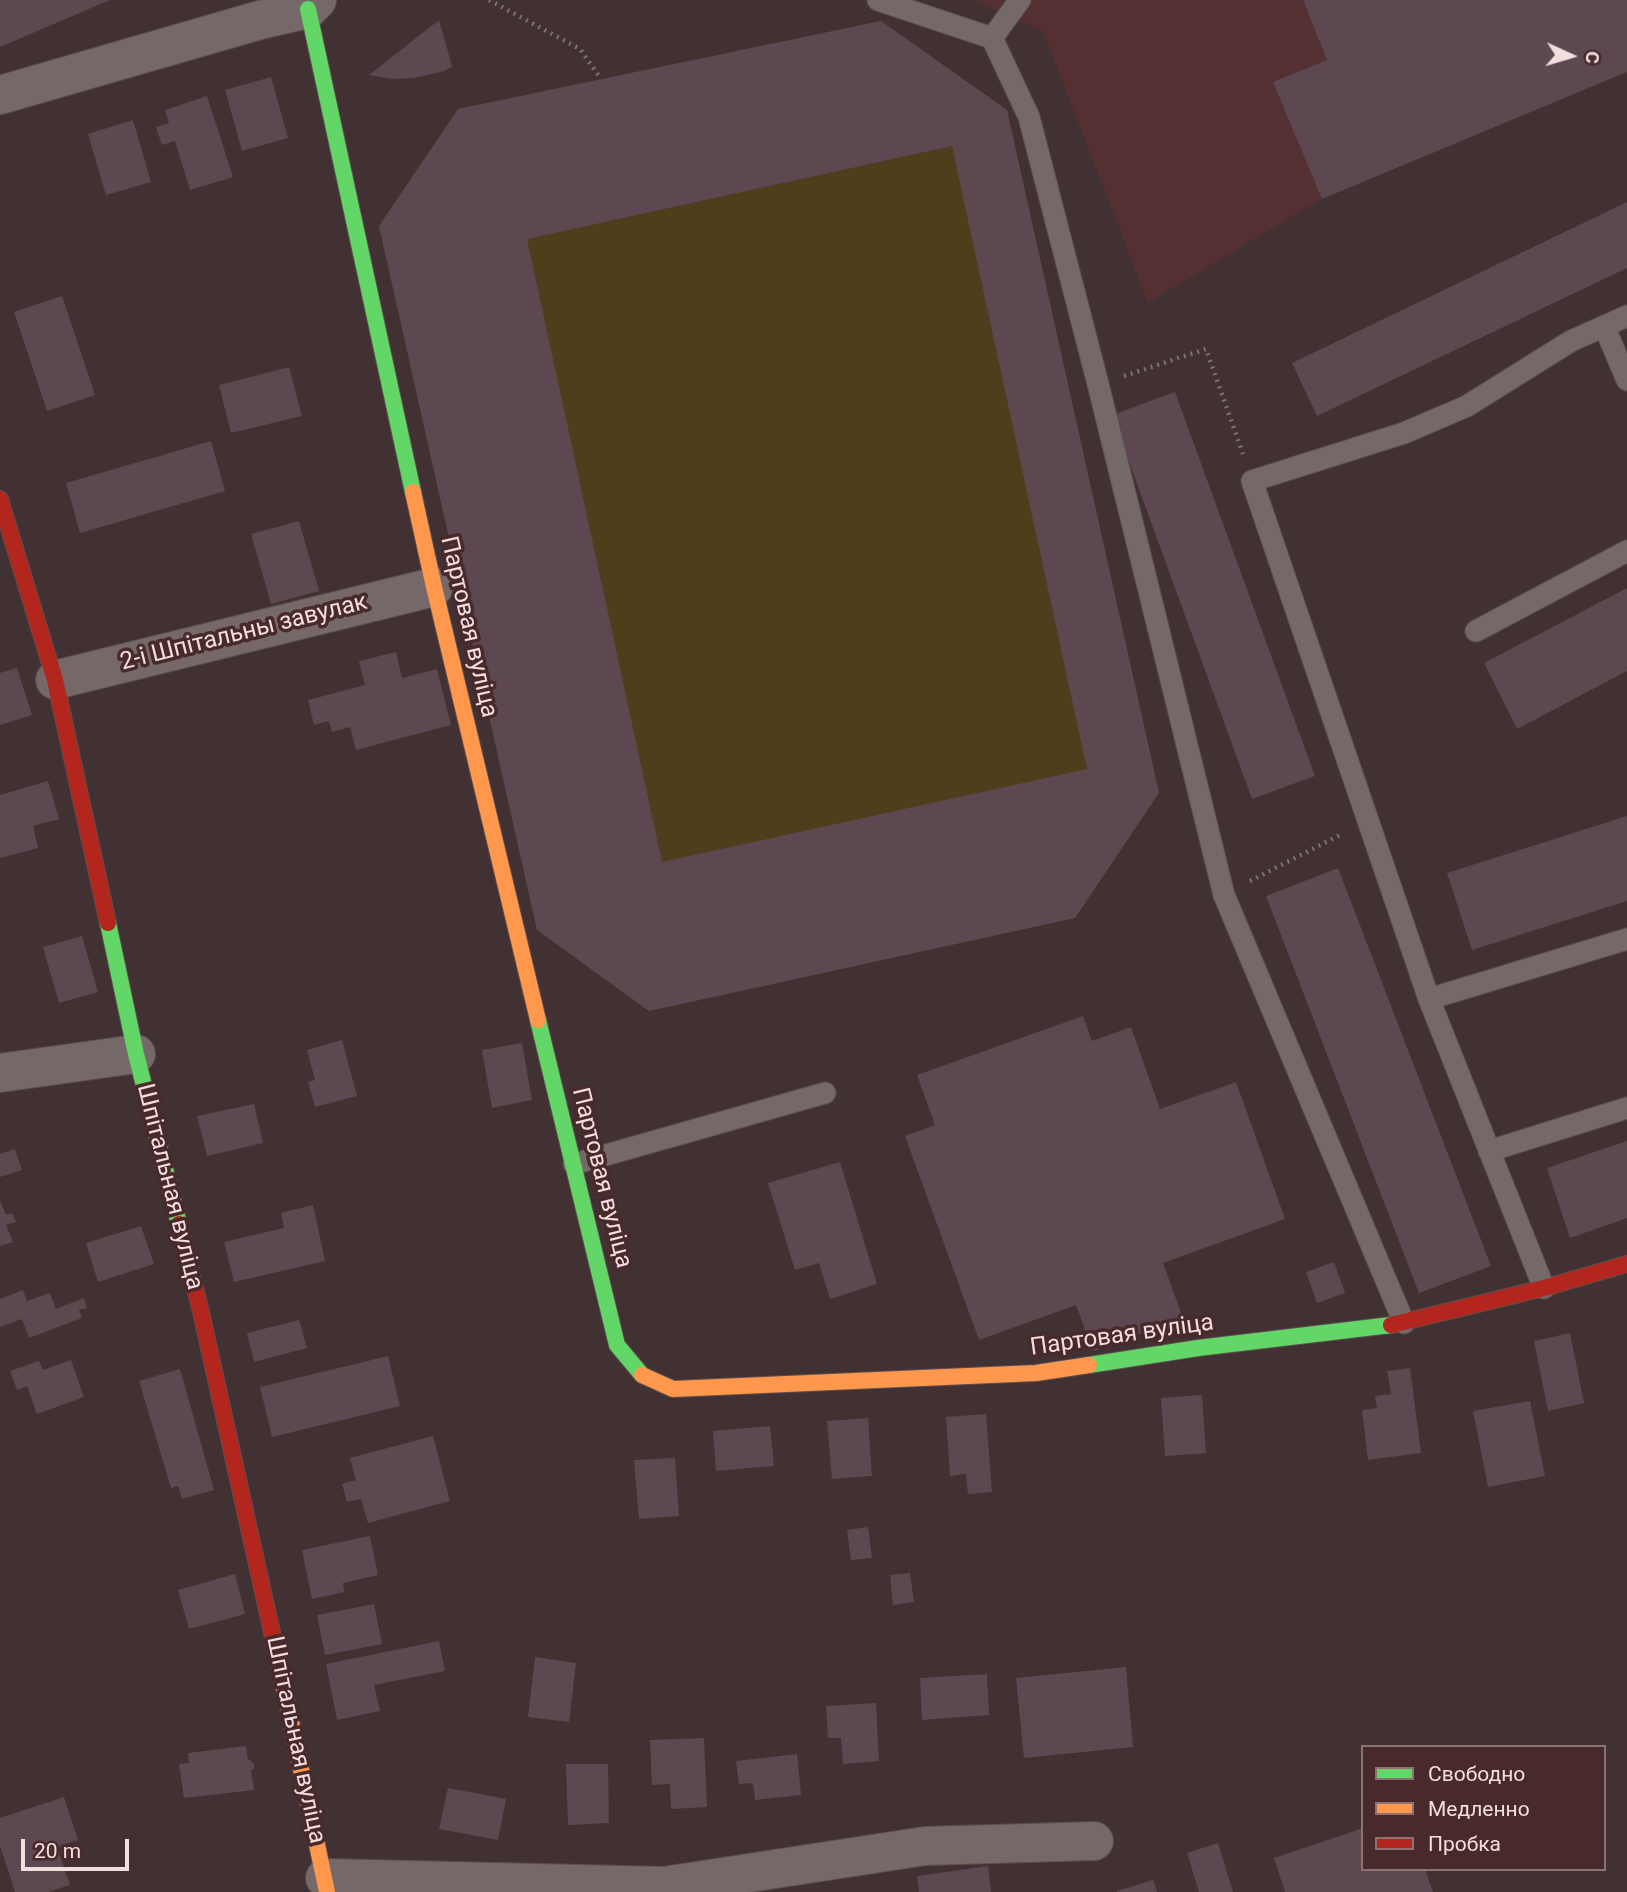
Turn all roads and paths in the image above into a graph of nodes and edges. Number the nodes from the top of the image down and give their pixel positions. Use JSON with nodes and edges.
{"nodes":[{"id":1,"x":489,"y":0,"type":"edge"},
{"id":2,"x":878,"y":0,"type":"edge"},
{"id":3,"x":1020,"y":0,"type":"edge"},
{"id":4,"x":312,"y":5,"type":"edge"},
{"id":5,"x":256,"y":10,"type":"edge"},
{"id":6,"x":992,"y":38,"type":"junction"},
{"id":7,"x":601,"y":79,"type":"dead end"},
{"id":8,"x":0,"y":94,"type":"edge"},
{"id":9,"x":1627,"y":316,"type":"edge"},
{"id":10,"x":1604,"y":327,"type":"junction"},
{"id":11,"x":1627,"y":380,"type":"edge"},
{"id":12,"x":1098,"y":384,"type":"junction"},
{"id":13,"x":1252,"y":481,"type":"junction"},
{"id":14,"x":0,"y":499,"type":"edge"},
{"id":15,"x":1627,"y":551,"type":"edge"},
{"id":16,"x":434,"y":587,"type":"junction"},
{"id":17,"x":1476,"y":631,"type":"dead end"},
{"id":18,"x":55,"y":680,"type":"junction"},
{"id":19,"x":1368,"y":820,"type":"junction"},
{"id":20,"x":1224,"y":895,"type":"junction"},
{"id":21,"x":1627,"y":939,"type":"edge"},
{"id":22,"x":1429,"y":999,"type":"junction"},
{"id":23,"x":135,"y":1054,"type":"junction"},
{"id":24,"x":0,"y":1073,"type":"edge"},
{"id":25,"x":825,"y":1093,"type":"dead end"},
{"id":26,"x":1627,"y":1108,"type":"edge"},
{"id":27,"x":1489,"y":1151,"type":"junction"},
{"id":28,"x":574,"y":1164,"type":"junction"},
{"id":29,"x":1627,"y":1264,"type":"edge"},
{"id":30,"x":1544,"y":1288,"type":"junction"},
{"id":31,"x":1404,"y":1323,"type":"junction"},
{"id":32,"x":1094,"y":1841,"type":"dead end"},
{"id":33,"x":326,"y":1885,"type":"edge"}],
"edges":[{"from":1,"to":7,"type":"path"},
{"from":2,"to":6,"type":"lane"},
{"from":3,"to":6,"type":"lane"},
{"from":4,"to":5,"type":"street"},
{"from":4,"to":16,"type":"street","name":"Партовая вуліца"},
{"from":5,"to":8,"type":"street"},
{"from":6,"to":12,"type":"lane"},
{"from":9,"to":10,"type":"lane"},
{"from":10,"to":11,"type":"lane"},
{"from":10,"to":13,"type":"lane"},
{"from":12,"to":13,"type":"path"},
{"from":12,"to":20,"type":"lane"},
{"from":13,"to":19,"type":"lane"},
{"from":14,"to":18,"type":"street","name":"Шпітальная вуліца"},
{"from":15,"to":17,"type":"lane"},
{"from":16,"to":18,"type":"street","name":"2-і Шпітальны завулак"},
{"from":16,"to":28,"type":"street","name":"Партовая вуліца"},
{"from":18,"to":23,"type":"street","name":"Шпітальная вуліца"},
{"from":19,"to":20,"type":"path"},
{"from":19,"to":22,"type":"lane"},
{"from":20,"to":31,"type":"lane"},
{"from":21,"to":22,"type":"lane"},
{"from":22,"to":27,"type":"lane"},
{"from":23,"to":24,"type":"street"},
{"from":23,"to":33,"type":"street","name":"Шпітальная вуліца"},
{"from":25,"to":28,"type":"lane"},
{"from":26,"to":27,"type":"lane"},
{"from":27,"to":30,"type":"lane"},
{"from":28,"to":31,"type":"street","name":"Партовая вуліца"},
{"from":29,"to":30,"type":"street","name":"Партовая вуліца"},
{"from":30,"to":31,"type":"street","name":"Партовая вуліца"},
{"from":32,"to":33,"type":"street","name":"Шпітальная вуліца"}]}
